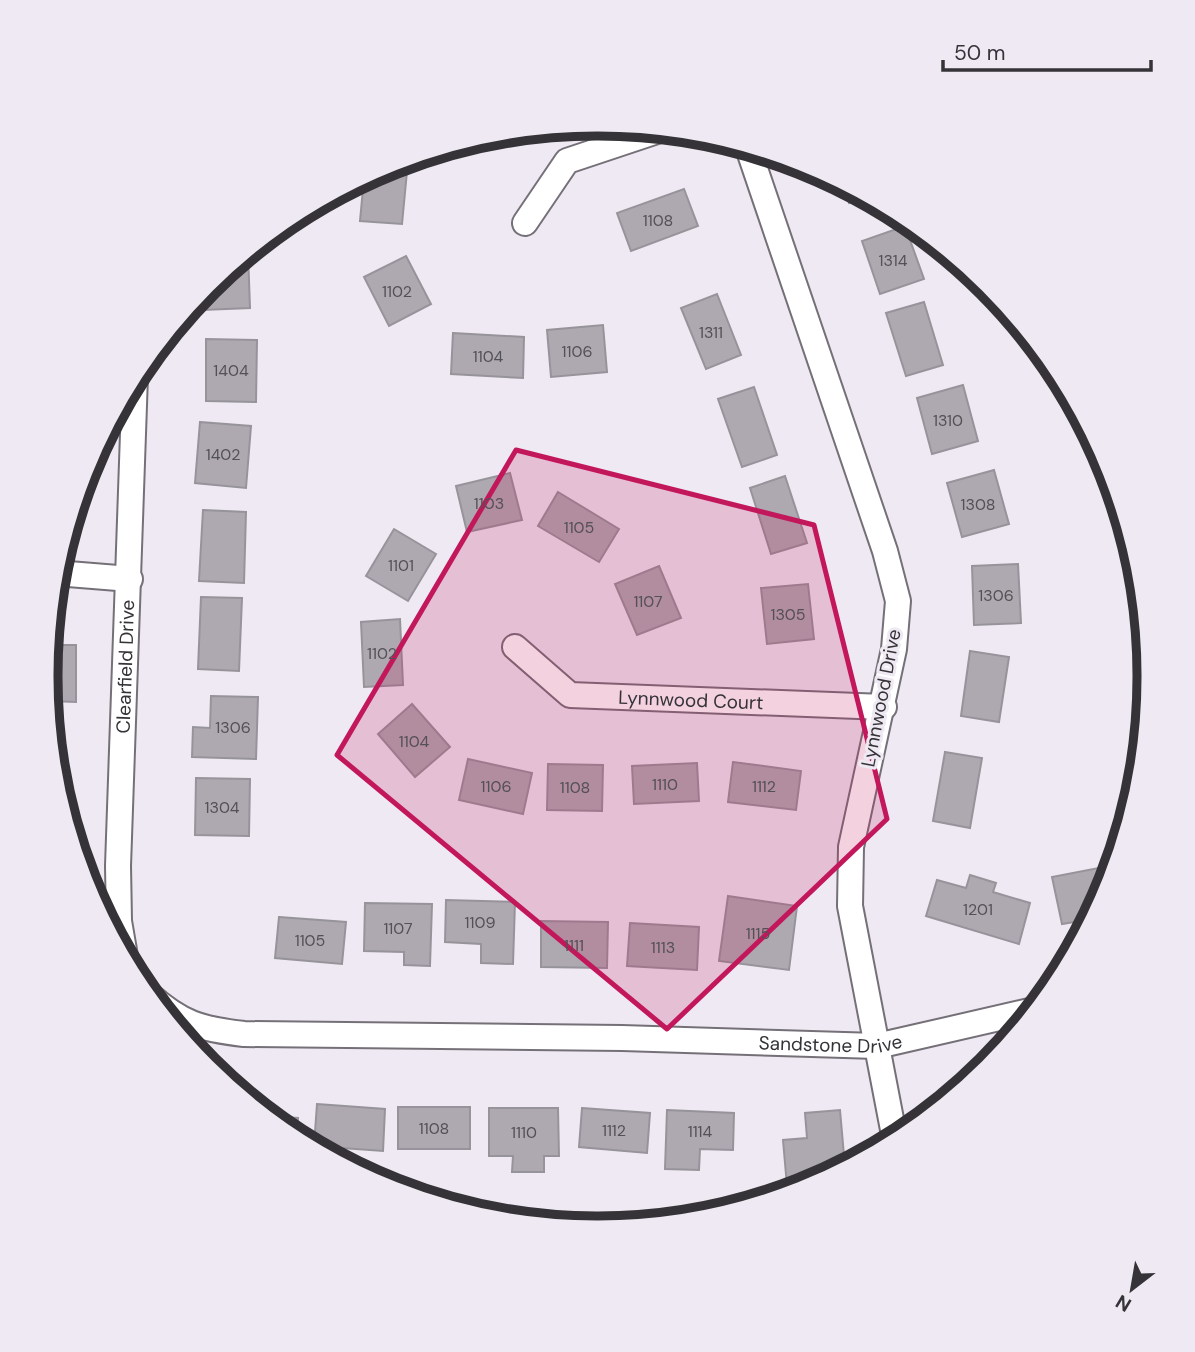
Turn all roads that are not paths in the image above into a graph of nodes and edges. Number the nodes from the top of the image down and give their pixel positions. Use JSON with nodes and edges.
{"nodes":[{"id":1,"x":638,"y":138,"type":"edge"},
{"id":2,"x":752,"y":159,"type":"edge"},
{"id":3,"x":525,"y":223,"type":"dead end"},
{"id":4,"x":134,"y":399,"type":"edge"},
{"id":5,"x":67,"y":574,"type":"edge"},
{"id":6,"x":130,"y":579,"type":"junction"},
{"id":7,"x":515,"y":647,"type":"dead end"},
{"id":8,"x":884,"y":707,"type":"junction"},
{"id":9,"x":120,"y":928,"type":"edge"},
{"id":10,"x":1019,"y":1013,"type":"edge"},
{"id":11,"x":182,"y":1020,"type":"edge"},
{"id":12,"x":877,"y":1046,"type":"junction"},
{"id":13,"x":893,"y":1128,"type":"edge"}],
"edges":[{"from":1,"to":3,"type":"street"},
{"from":2,"to":8,"type":"street","name":"Lynnwood Drive"},
{"from":4,"to":6,"type":"street","name":"Clearfield Drive"},
{"from":5,"to":6,"type":"street"},
{"from":6,"to":9,"type":"street","name":"Clearfield Drive"},
{"from":7,"to":8,"type":"street","name":"Lynnwood Court"},
{"from":8,"to":12,"type":"street","name":"Lynnwood Drive"},
{"from":10,"to":12,"type":"street","name":"Sandstone Drive"},
{"from":11,"to":12,"type":"street","name":"Sandstone Drive"},
{"from":12,"to":13,"type":"street","name":"Lynnwood Drive"}]}
